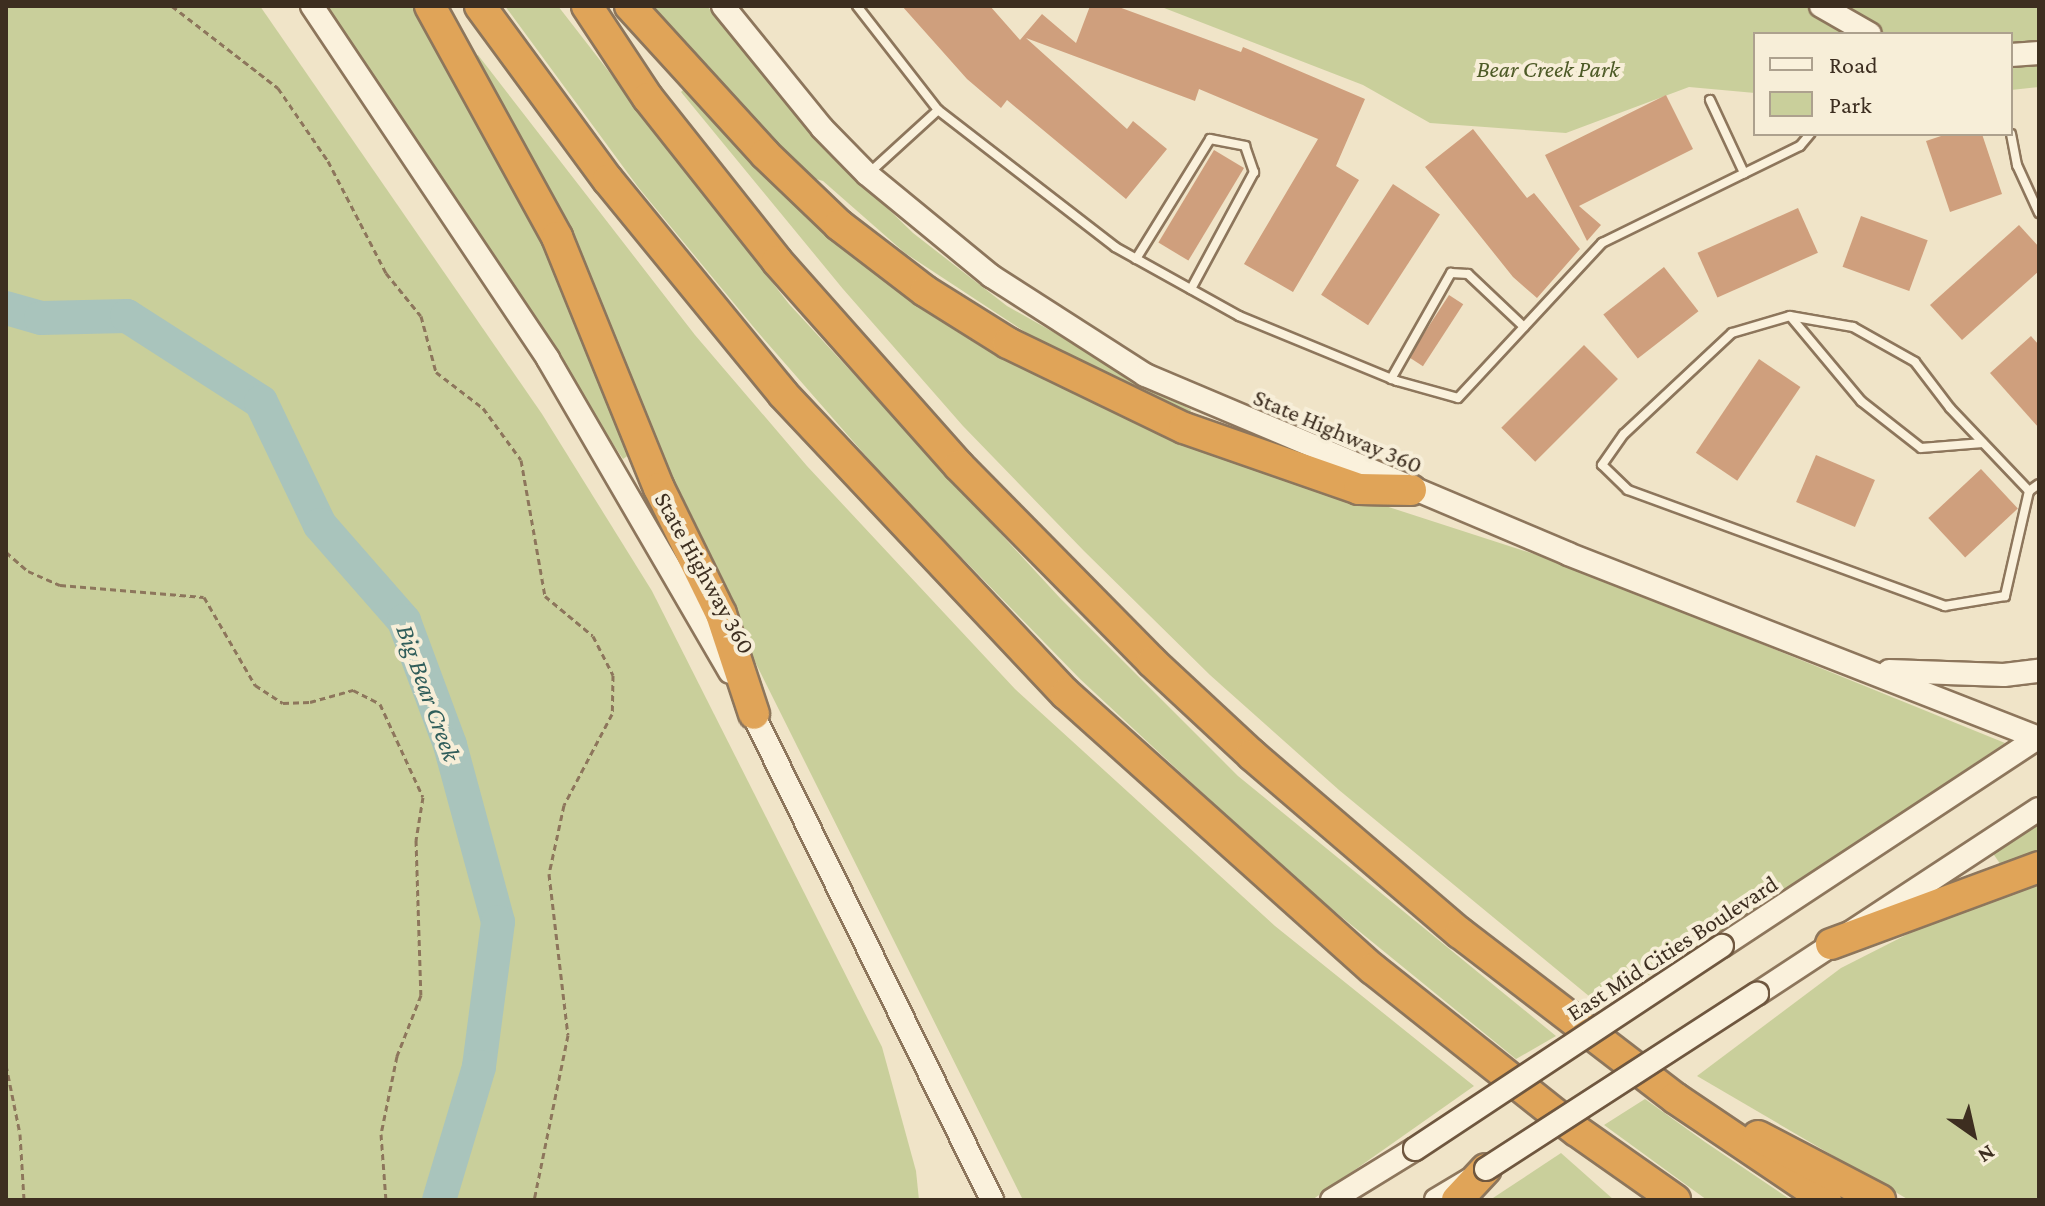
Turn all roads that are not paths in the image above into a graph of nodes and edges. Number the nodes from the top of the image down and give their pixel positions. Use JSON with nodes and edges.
{"nodes":[{"id":1,"x":312,"y":6,"type":"edge"},
{"id":2,"x":430,"y":6,"type":"edge"},
{"id":3,"x":480,"y":6,"type":"edge"},
{"id":4,"x":587,"y":6,"type":"edge"},
{"id":5,"x":630,"y":6,"type":"edge"},
{"id":6,"x":723,"y":6,"type":"edge"},
{"id":7,"x":857,"y":6,"type":"edge"},
{"id":8,"x":1821,"y":6,"type":"edge"},
{"id":9,"x":1866,"y":32,"type":"edge"},
{"id":10,"x":2039,"y":53,"type":"edge"},
{"id":11,"x":2013,"y":59,"type":"edge"},
{"id":12,"x":1710,"y":100,"type":"dead end"},
{"id":13,"x":938,"y":110,"type":"junction"},
{"id":14,"x":1808,"y":136,"type":"edge"},
{"id":15,"x":2012,"y":136,"type":"edge"},
{"id":16,"x":1744,"y":173,"type":"junction"},
{"id":17,"x":867,"y":174,"type":"junction"},
{"id":18,"x":2038,"y":212,"type":"edge"},
{"id":19,"x":1136,"y":259,"type":"junction"},
{"id":20,"x":1191,"y":289,"type":"junction"},
{"id":21,"x":1790,"y":316,"type":"junction"},
{"id":22,"x":1524,"y":327,"type":"junction"},
{"id":23,"x":1391,"y":379,"type":"junction"},
{"id":24,"x":1983,"y":443,"type":"junction"},
{"id":25,"x":2039,"y":484,"type":"edge"},
{"id":26,"x":1411,"y":490,"type":"junction"},
{"id":27,"x":2029,"y":491,"type":"junction"},
{"id":28,"x":1873,"y":670,"type":"junction"},
{"id":29,"x":2039,"y":671,"type":"edge"},
{"id":30,"x":754,"y":714,"type":"junction"},
{"id":31,"x":2039,"y":738,"type":"edge"},
{"id":32,"x":2039,"y":809,"type":"edge"},
{"id":33,"x":2039,"y":867,"type":"edge"},
{"id":34,"x":1831,"y":944,"type":"junction"},
{"id":35,"x":1675,"y":1098,"type":"junction"},
{"id":36,"x":1577,"y":1131,"type":"junction"},
{"id":37,"x":1486,"y":1169,"type":"junction"},
{"id":38,"x":992,"y":1200,"type":"edge"},
{"id":39,"x":1332,"y":1200,"type":"edge"},
{"id":40,"x":1436,"y":1200,"type":"edge"},
{"id":41,"x":1457,"y":1200,"type":"edge"},
{"id":42,"x":1637,"y":1200,"type":"edge"},
{"id":43,"x":1675,"y":1200,"type":"edge"},
{"id":44,"x":1826,"y":1200,"type":"edge"},
{"id":45,"x":1880,"y":1200,"type":"edge"}],
"edges":[{"from":1,"to":30,"type":"main road","name":"State Highway 360"},
{"from":2,"to":30,"type":"highway"},
{"from":3,"to":36,"type":"highway"},
{"from":4,"to":35,"type":"highway"},
{"from":5,"to":26,"type":"highway"},
{"from":6,"to":17,"type":"main road","name":"State Highway 360"},
{"from":7,"to":13,"type":"lane"},
{"from":8,"to":9,"type":"main road"},
{"from":10,"to":11,"type":"main road"},
{"from":12,"to":16,"type":"lane"},
{"from":13,"to":17,"type":"lane"},
{"from":13,"to":19,"type":"lane"},
{"from":14,"to":16,"type":"lane"},
{"from":15,"to":18,"type":"lane"},
{"from":16,"to":22,"type":"lane"},
{"from":17,"to":26,"type":"main road","name":"State Highway 360"},
{"from":19,"to":20,"type":"lane"},
{"from":19,"to":20,"type":"lane"},
{"from":20,"to":23,"type":"lane"},
{"from":21,"to":24,"type":"lane"},
{"from":21,"to":24,"type":"lane"},
{"from":21,"to":27,"type":"lane"},
{"from":22,"to":23,"type":"lane"},
{"from":22,"to":23,"type":"lane"},
{"from":24,"to":27,"type":"lane"},
{"from":25,"to":27,"type":"lane"},
{"from":26,"to":28,"type":"main road","name":"State Highway 360"},
{"from":28,"to":29,"type":"main road"},
{"from":28,"to":31,"type":"main road","name":"State Highway 360"},
{"from":30,"to":38,"type":"main road","name":"State Highway 360"},
{"from":31,"to":39,"type":"main road","name":"East Mid Cities Boulevard","bridge":true},
{"from":32,"to":34,"type":"main road"},
{"from":33,"to":34,"type":"highway"},
{"from":34,"to":37,"type":"main road","bridge":true},
{"from":35,"to":44,"type":"highway"},
{"from":35,"to":45,"type":"highway"},
{"from":36,"to":42,"type":"highway"},
{"from":36,"to":43,"type":"highway"},
{"from":37,"to":40,"type":"main road"},
{"from":37,"to":41,"type":"highway"}]}
